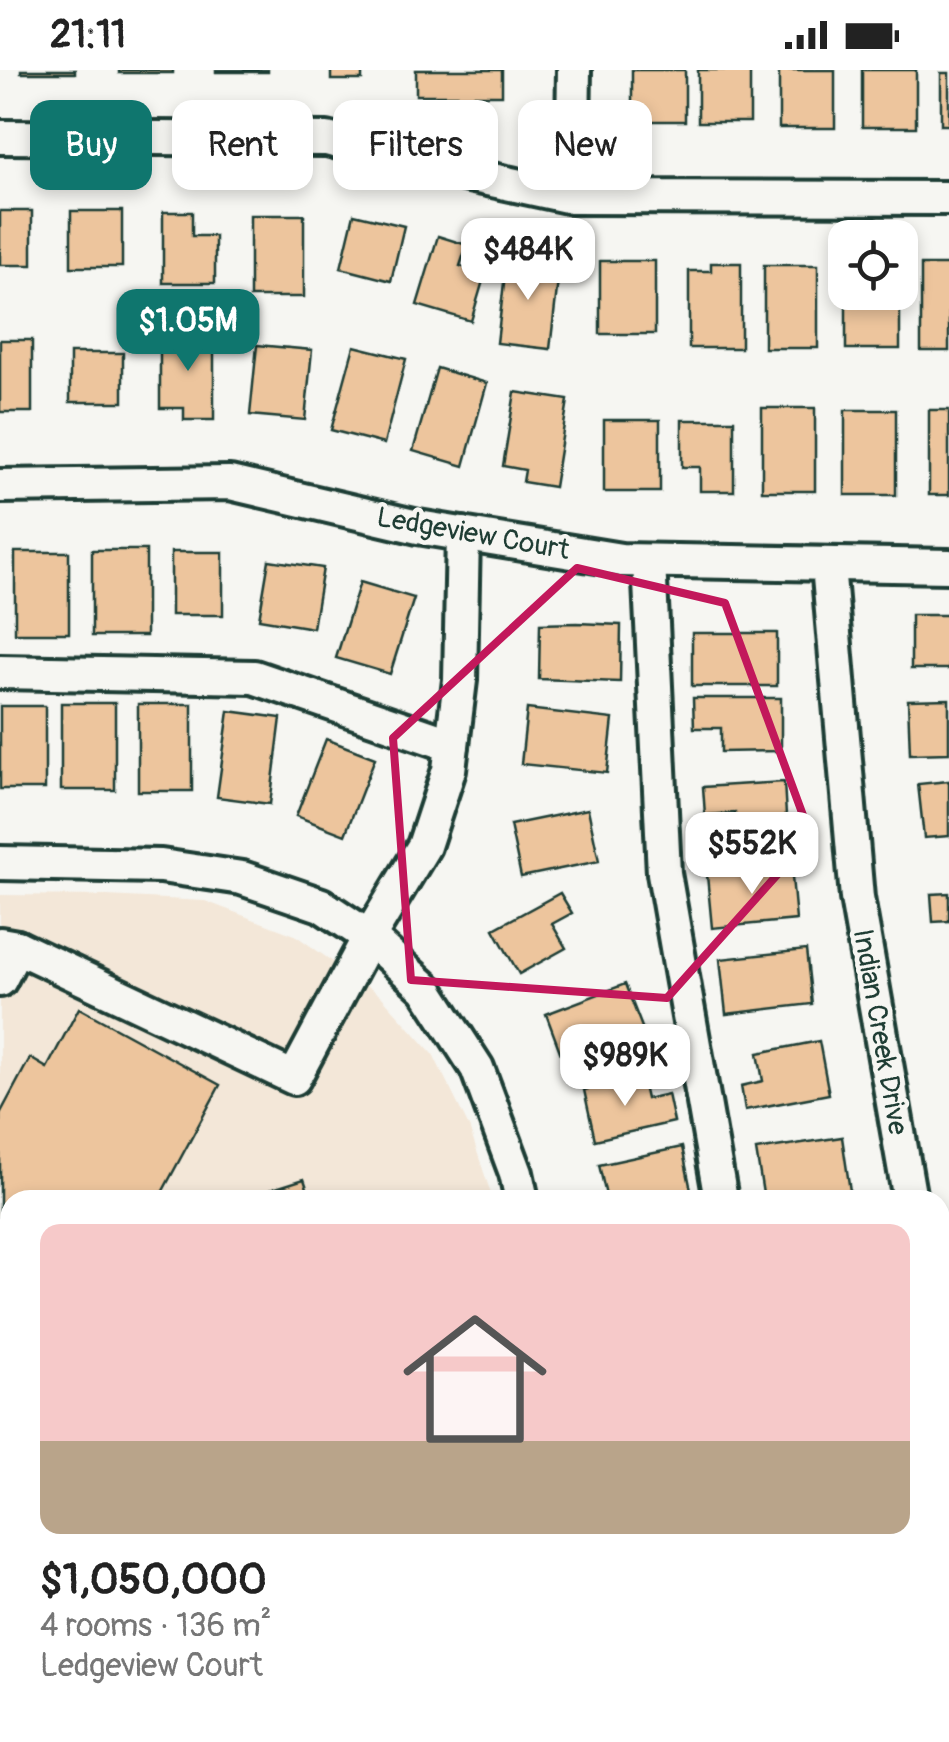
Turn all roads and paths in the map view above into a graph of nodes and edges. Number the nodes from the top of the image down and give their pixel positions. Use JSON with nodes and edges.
{"nodes":[{"id":1,"x":574,"y":70,"type":"edge"},
{"id":2,"x":0,"y":137,"type":"edge"},
{"id":3,"x":572,"y":197,"type":"junction"},
{"id":4,"x":949,"y":198,"type":"edge"},
{"id":5,"x":0,"y":486,"type":"edge"},
{"id":6,"x":463,"y":534,"type":"junction"},
{"id":7,"x":649,"y":561,"type":"junction"},
{"id":8,"x":828,"y":565,"type":"junction"},
{"id":9,"x":949,"y":566,"type":"edge"},
{"id":10,"x":0,"y":672,"type":"edge"},
{"id":11,"x":452,"y":745,"type":"junction"},
{"id":12,"x":0,"y":862,"type":"edge"},
{"id":13,"x":368,"y":938,"type":"junction"},
{"id":14,"x":8,"y":946,"type":"edge"},
{"id":15,"x":0,"y":980,"type":"edge"},
{"id":16,"x":520,"y":1190,"type":"edge"},
{"id":17,"x":720,"y":1190,"type":"edge"},
{"id":18,"x":908,"y":1190,"type":"edge"}],
"edges":[{"from":1,"to":3,"type":"street"},
{"from":2,"to":3,"type":"street"},
{"from":3,"to":4,"type":"street"},
{"from":5,"to":6,"type":"street","name":"Ledgeview Court"},
{"from":6,"to":7,"type":"street","name":"Ledgeview Court"},
{"from":6,"to":11,"type":"street"},
{"from":7,"to":8,"type":"street","name":"Ledgeview Court"},
{"from":7,"to":17,"type":"street"},
{"from":8,"to":9,"type":"street","name":"Ledgeview Court"},
{"from":8,"to":18,"type":"street","name":"Indian Creek Drive"},
{"from":10,"to":11,"type":"street"},
{"from":11,"to":13,"type":"street"},
{"from":12,"to":13,"type":"street"},
{"from":13,"to":14,"type":"street"},
{"from":13,"to":16,"type":"street"},
{"from":14,"to":15,"type":"street"}]}
